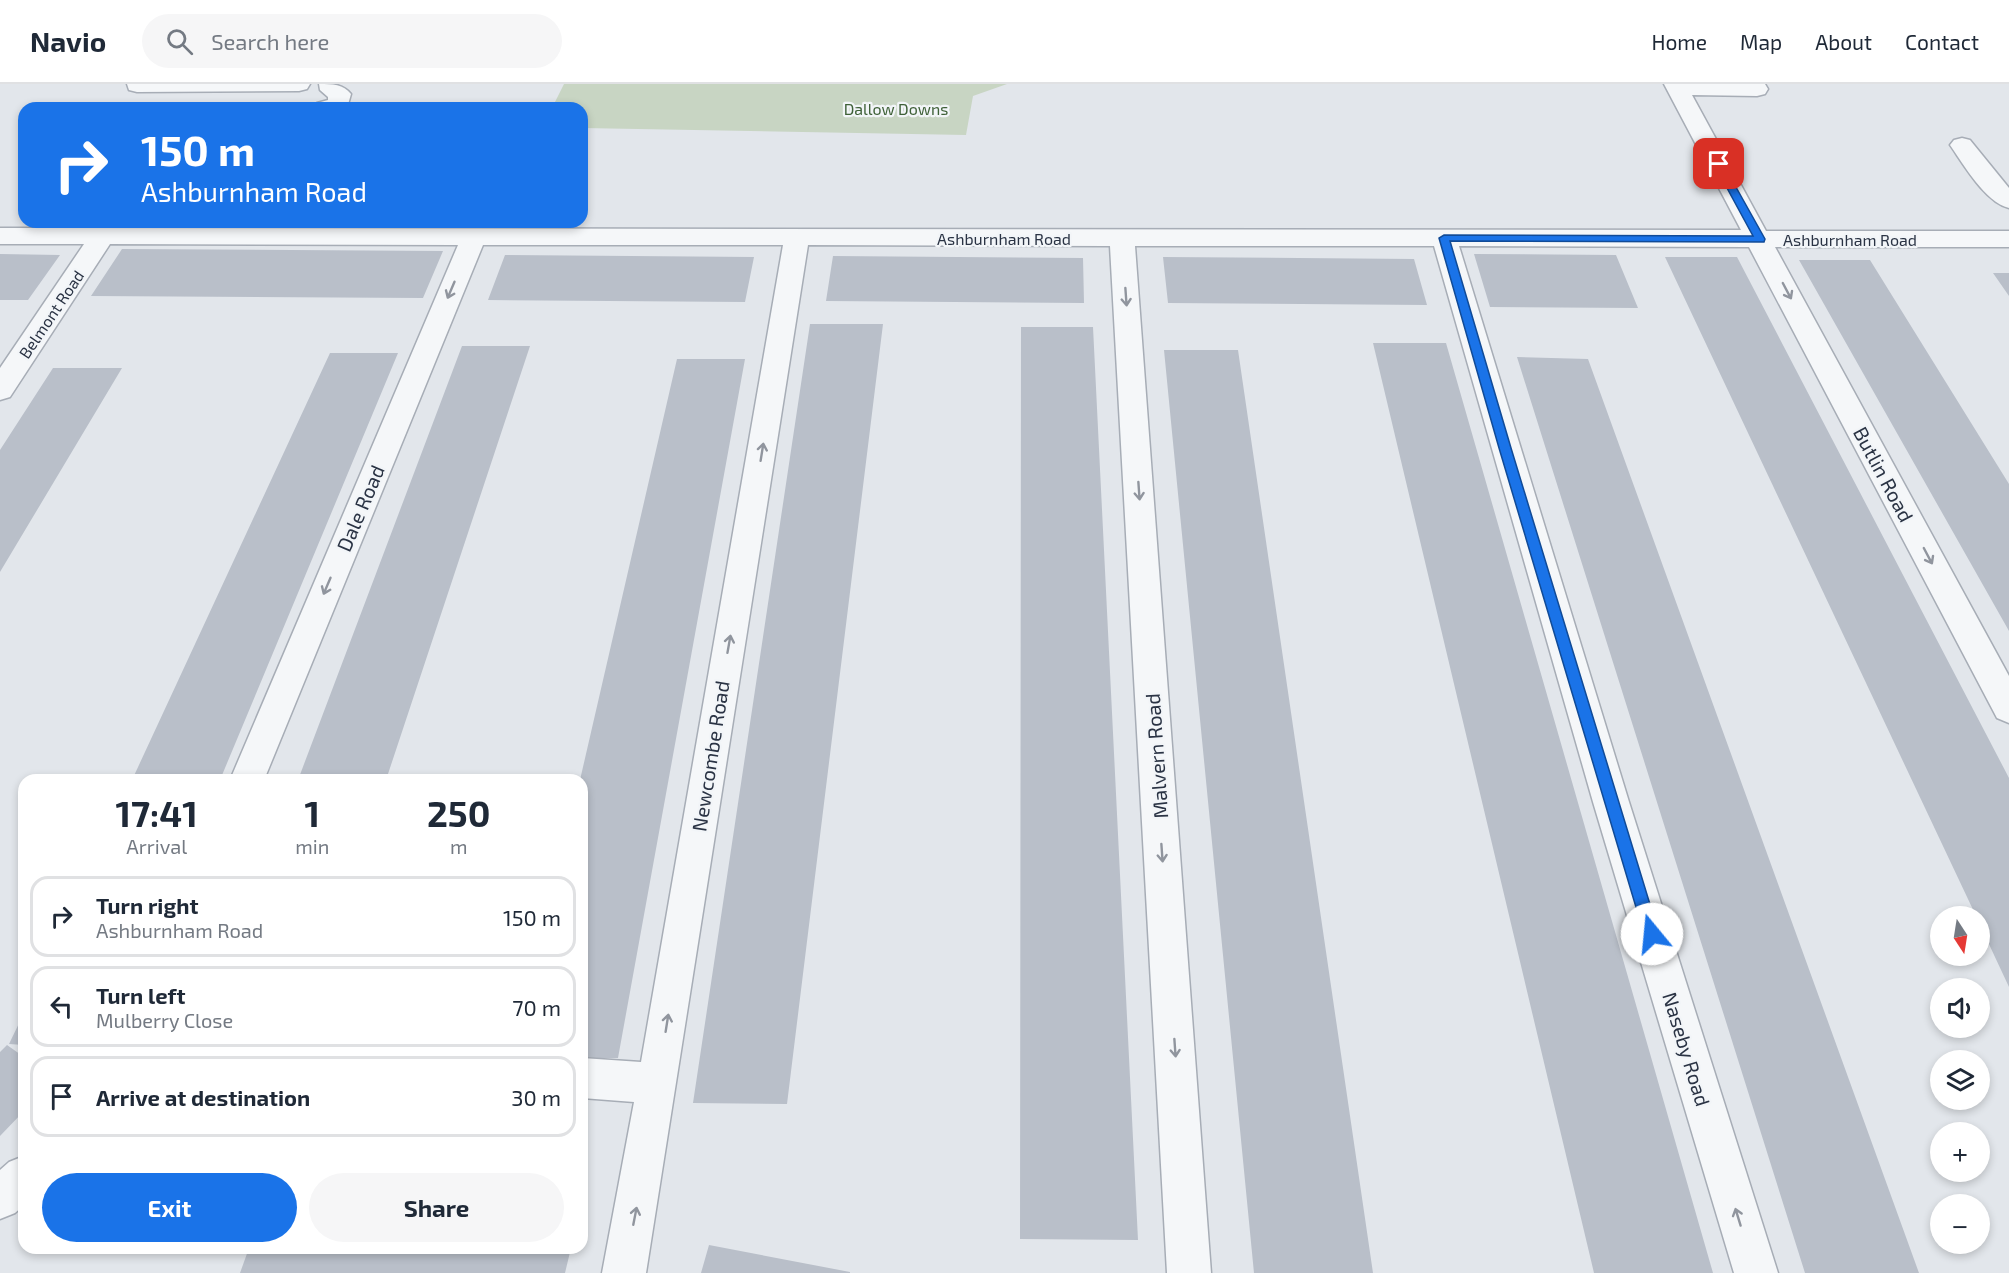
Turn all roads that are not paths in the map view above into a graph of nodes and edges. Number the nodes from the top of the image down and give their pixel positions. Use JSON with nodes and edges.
{"nodes":[{"id":1,"x":299,"y":84,"type":"edge"},
{"id":2,"x":330,"y":84,"type":"edge"},
{"id":3,"x":137,"y":85,"type":"edge"},
{"id":4,"x":1676,"y":86,"type":"edge"},
{"id":5,"x":1757,"y":89,"type":"dead end"},
{"id":6,"x":338,"y":102,"type":"edge"},
{"id":7,"x":1962,"y":145,"type":"dead end"},
{"id":8,"x":2009,"y":200,"type":"edge"},
{"id":9,"x":0,"y":236,"type":"edge"},
{"id":10,"x":474,"y":236,"type":"junction"},
{"id":11,"x":102,"y":237,"type":"junction"},
{"id":12,"x":797,"y":238,"type":"junction"},
{"id":13,"x":1122,"y":238,"type":"junction"},
{"id":14,"x":1444,"y":238,"type":"junction"},
{"id":15,"x":1760,"y":239,"type":"junction"},
{"id":16,"x":2009,"y":239,"type":"edge"},
{"id":17,"x":0,"y":390,"type":"edge"},
{"id":18,"x":2009,"y":708,"type":"edge"},
{"id":19,"x":250,"y":774,"type":"edge"},
{"id":20,"x":588,"y":1078,"type":"edge"},
{"id":21,"x":657,"y":1083,"type":"junction"},
{"id":22,"x":18,"y":1182,"type":"edge"},
{"id":23,"x":0,"y":1198,"type":"edge"},
{"id":24,"x":624,"y":1273,"type":"edge"},
{"id":25,"x":1189,"y":1273,"type":"edge"},
{"id":26,"x":1756,"y":1273,"type":"edge"}],
"edges":[{"from":1,"to":3,"type":"street"},
{"from":2,"to":6,"type":"street"},
{"from":4,"to":5,"type":"street"},
{"from":4,"to":15,"type":"street","name":"Butlin Road"},
{"from":7,"to":8,"type":"street"},
{"from":9,"to":11,"type":"street","name":"Ashburnham Road"},
{"from":10,"to":11,"type":"street","name":"Ashburnham Road"},
{"from":10,"to":12,"type":"street","name":"Ashburnham Road"},
{"from":10,"to":19,"type":"street","name":"Dale Road","one_way":true},
{"from":11,"to":17,"type":"street","name":"Belmont Road"},
{"from":12,"to":13,"type":"street","name":"Ashburnham Road"},
{"from":21,"to":12,"type":"street","name":"Newcombe Road","one_way":true},
{"from":13,"to":14,"type":"street","name":"Ashburnham Road"},
{"from":13,"to":25,"type":"street","name":"Malvern Road","one_way":true},
{"from":14,"to":15,"type":"street","name":"Ashburnham Road"},
{"from":26,"to":14,"type":"street","name":"Naseby Road","one_way":true},
{"from":15,"to":16,"type":"street","name":"Ashburnham Road"},
{"from":15,"to":18,"type":"street","name":"Butlin Road","one_way":true},
{"from":20,"to":21,"type":"street"},
{"from":24,"to":21,"type":"street","name":"Newcombe Road","one_way":true},
{"from":22,"to":23,"type":"street"}]}
